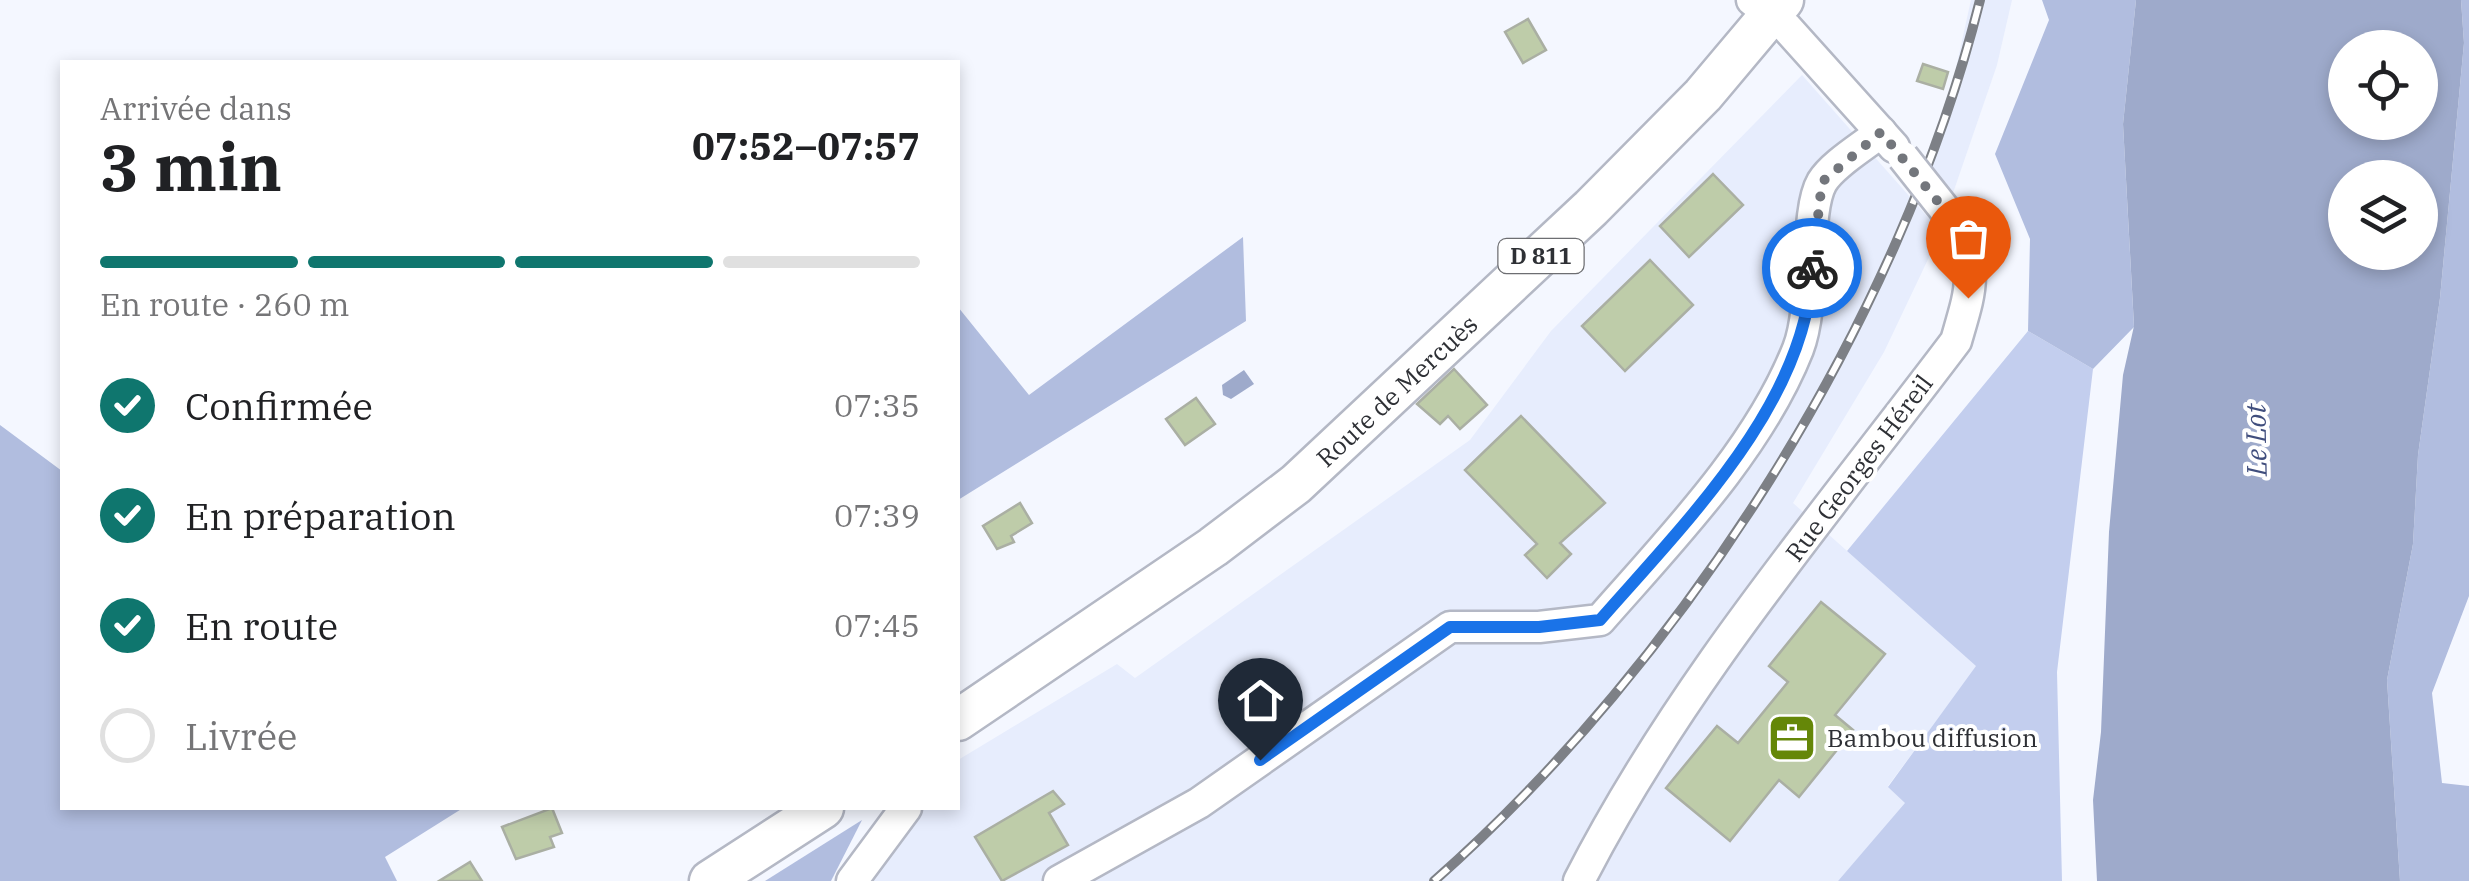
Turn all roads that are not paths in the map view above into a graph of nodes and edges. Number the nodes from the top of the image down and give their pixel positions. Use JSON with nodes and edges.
{"nodes":[{"id":1,"x":1769,"y":5,"type":"edge"},
{"id":2,"x":1881,"y":132,"type":"junction"},
{"id":3,"x":960,"y":719,"type":"edge"},
{"id":4,"x":820,"y":810,"type":"edge"},
{"id":5,"x":905,"y":810,"type":"edge"},
{"id":6,"x":710,"y":881,"type":"edge"},
{"id":7,"x":852,"y":881,"type":"edge"},
{"id":8,"x":1059,"y":881,"type":"edge"},
{"id":9,"x":1579,"y":881,"type":"edge"}],
"edges":[{"from":1,"to":2,"type":"street","name":"Rue Georges Héreil"},
{"from":1,"to":3,"type":"main road","name":"Route de Mercuès","number":"D 811"},
{"from":2,"to":8,"type":"street"},
{"from":2,"to":9,"type":"street","name":"Rue Georges Héreil","bridge":true},
{"from":4,"to":6,"type":"main road"},
{"from":5,"to":7,"type":"street"}]}
